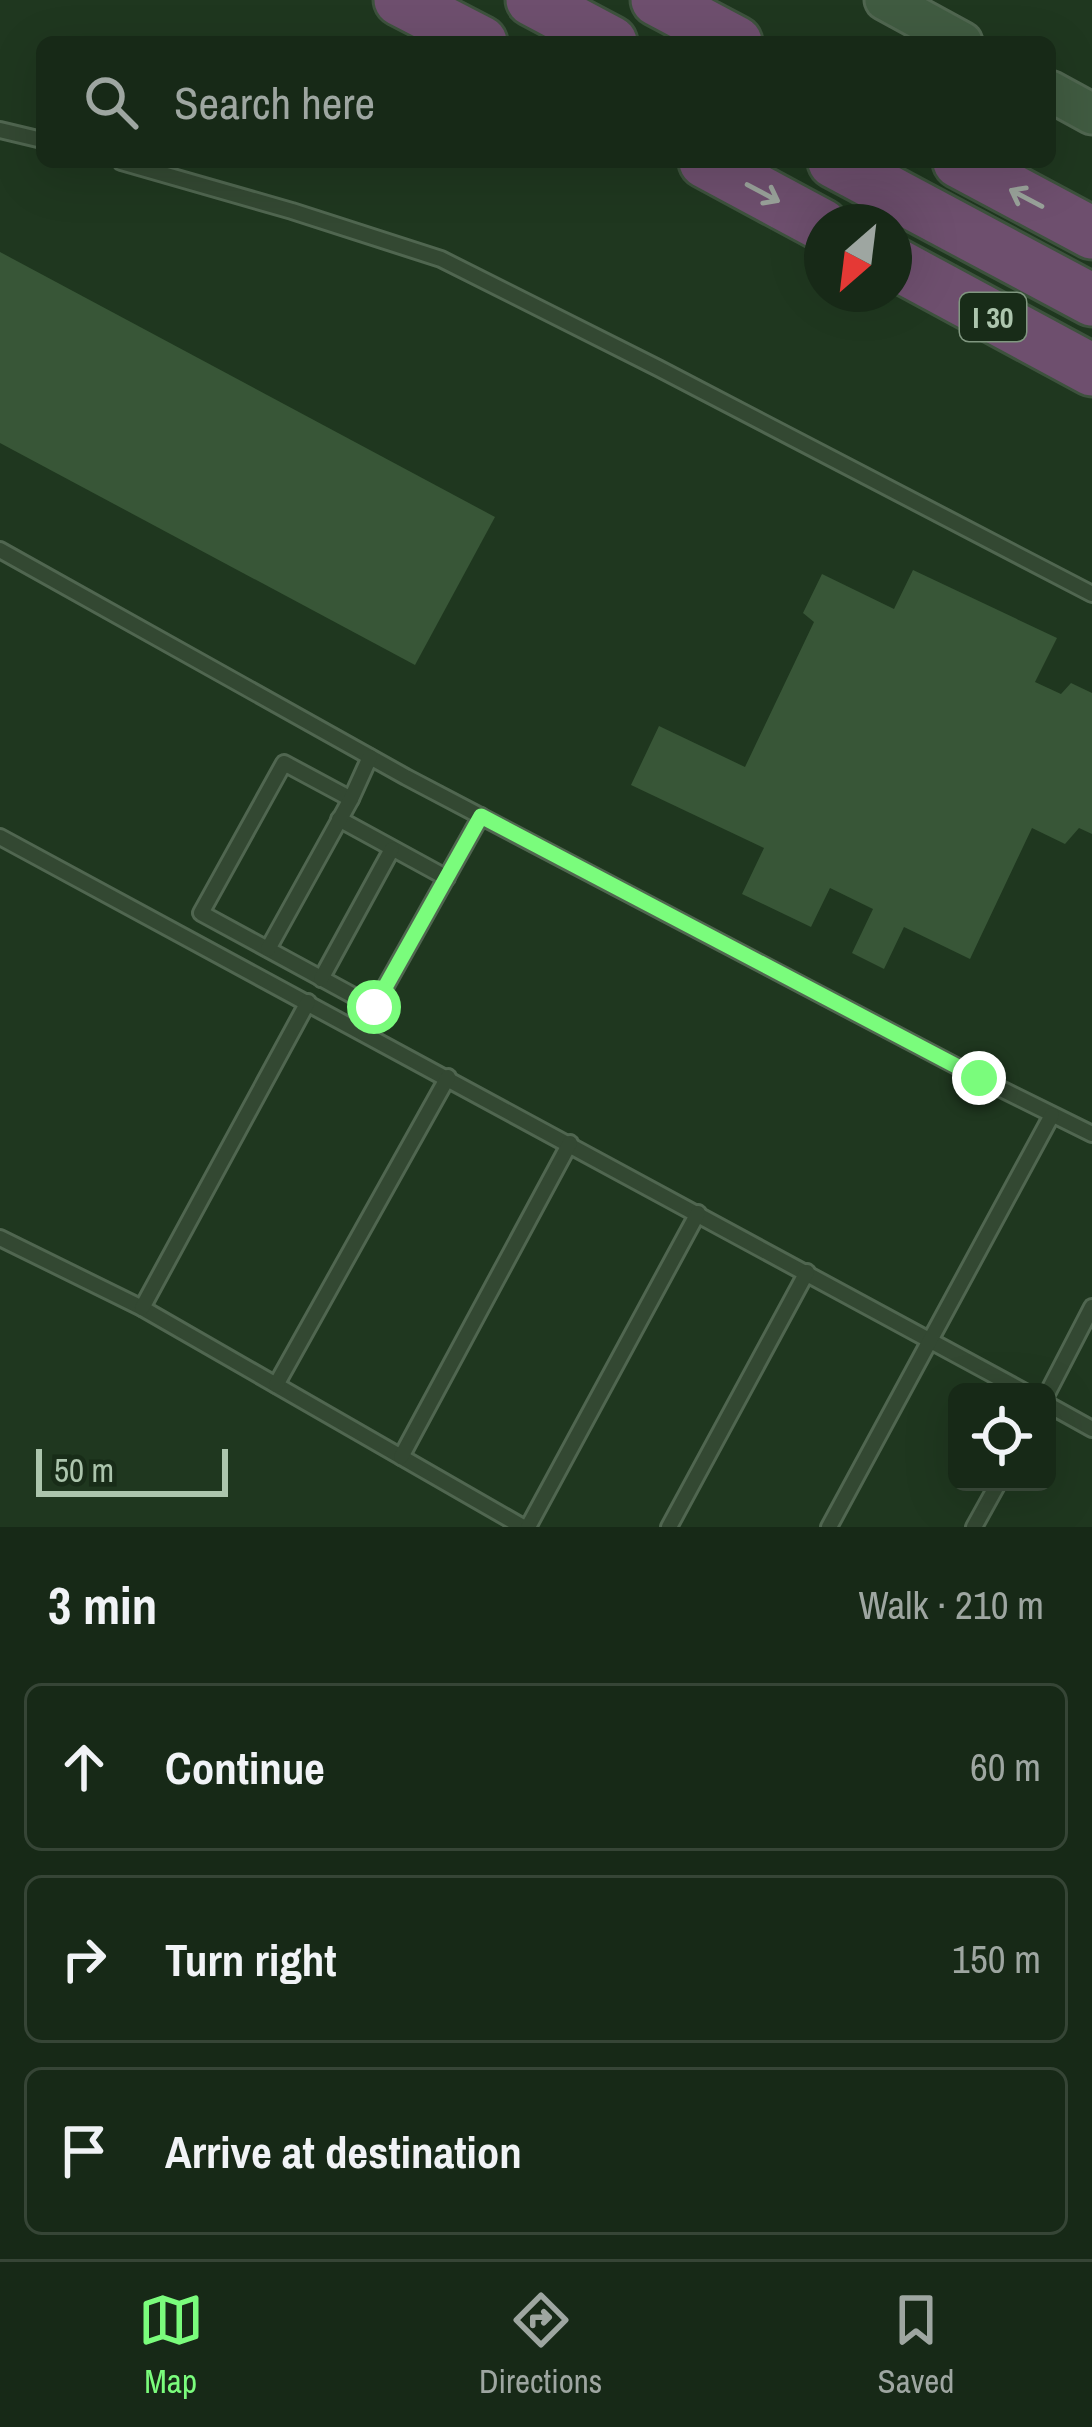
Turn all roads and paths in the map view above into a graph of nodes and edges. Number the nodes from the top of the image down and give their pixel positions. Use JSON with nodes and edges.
{"nodes":[{"id":1,"x":400,"y":0,"type":"edge"},
{"id":2,"x":532,"y":0,"type":"edge"},
{"id":3,"x":657,"y":0,"type":"edge"},
{"id":4,"x":885,"y":0,"type":"edge"},
{"id":5,"x":470,"y":36,"type":"edge"},
{"id":6,"x":599,"y":36,"type":"edge"},
{"id":7,"x":725,"y":36,"type":"edge"},
{"id":8,"x":951,"y":36,"type":"edge"},
{"id":9,"x":1056,"y":94,"type":"edge"},
{"id":10,"x":1092,"y":114,"type":"edge"},
{"id":11,"x":0,"y":130,"type":"edge"},
{"id":12,"x":36,"y":139,"type":"edge"},
{"id":13,"x":142,"y":168,"type":"edge"},
{"id":14,"x":716,"y":168,"type":"edge"},
{"id":15,"x":845,"y":168,"type":"edge"},
{"id":16,"x":970,"y":168,"type":"edge"},
{"id":17,"x":804,"y":215,"type":"edge"},
{"id":18,"x":1092,"y":233,"type":"edge"},
{"id":19,"x":912,"y":273,"type":"edge"},
{"id":20,"x":1092,"y":301,"type":"edge"},
{"id":21,"x":1092,"y":370,"type":"edge"},
{"id":22,"x":0,"y":550,"type":"edge"},
{"id":23,"x":1092,"y":594,"type":"edge"},
{"id":24,"x":370,"y":757,"type":"junction"},
{"id":25,"x":351,"y":799,"type":"junction"},
{"id":26,"x":481,"y":816,"type":"junction"},
{"id":27,"x":339,"y":819,"type":"junction"},
{"id":28,"x":0,"y":837,"type":"edge"},
{"id":29,"x":392,"y":849,"type":"junction"},
{"id":30,"x":447,"y":878,"type":"junction"},
{"id":31,"x":268,"y":949,"type":"junction"},
{"id":32,"x":321,"y":979,"type":"junction"},
{"id":33,"x":308,"y":1002,"type":"junction"},
{"id":34,"x":448,"y":1077,"type":"junction"},
{"id":35,"x":1052,"y":1115,"type":"junction"},
{"id":36,"x":1092,"y":1133,"type":"edge"},
{"id":37,"x":570,"y":1143,"type":"junction"},
{"id":38,"x":698,"y":1213,"type":"junction"},
{"id":39,"x":0,"y":1238,"type":"edge"},
{"id":40,"x":807,"y":1272,"type":"junction"},
{"id":41,"x":1092,"y":1307,"type":"edge"},
{"id":42,"x":142,"y":1308,"type":"junction"},
{"id":43,"x":932,"y":1340,"type":"junction"},
{"id":44,"x":1009,"y":1383,"type":"edge"},
{"id":45,"x":1053,"y":1383,"type":"edge"},
{"id":46,"x":276,"y":1385,"type":"junction"},
{"id":47,"x":1056,"y":1409,"type":"edge"},
{"id":48,"x":1092,"y":1429,"type":"edge"},
{"id":49,"x":401,"y":1457,"type":"junction"},
{"id":50,"x":994,"y":1491,"type":"edge"},
{"id":51,"x":525,"y":1527,"type":"edge"},
{"id":52,"x":669,"y":1527,"type":"edge"},
{"id":53,"x":829,"y":1527,"type":"edge"},
{"id":54,"x":974,"y":1527,"type":"edge"}],
"edges":[{"from":1,"to":5,"type":"highway"},
{"from":2,"to":6,"type":"highway"},
{"from":3,"to":7,"type":"highway"},
{"from":4,"to":8,"type":"main road"},
{"from":9,"to":10,"type":"main road"},
{"from":11,"to":12,"type":"lane"},
{"from":13,"to":23,"type":"lane"},
{"from":14,"to":17,"type":"highway","one_way":true},
{"from":15,"to":20,"type":"highway"},
{"from":18,"to":16,"type":"highway","one_way":true},
{"from":19,"to":21,"type":"highway","number":"I 30"},
{"from":22,"to":24,"type":"lane"},
{"from":24,"to":25,"type":"lane"},
{"from":24,"to":26,"type":"lane"},
{"from":25,"to":27,"type":"lane"},
{"from":25,"to":31,"type":"lane"},
{"from":26,"to":30,"type":"lane"},
{"from":26,"to":35,"type":"lane"},
{"from":27,"to":29,"type":"lane"},
{"from":27,"to":31,"type":"lane"},
{"from":28,"to":33,"type":"lane"},
{"from":29,"to":30,"type":"lane"},
{"from":29,"to":32,"type":"lane"},
{"from":30,"to":32,"type":"lane"},
{"from":31,"to":32,"type":"lane"},
{"from":33,"to":34,"type":"lane"},
{"from":33,"to":42,"type":"lane"},
{"from":34,"to":37,"type":"lane"},
{"from":34,"to":46,"type":"lane"},
{"from":35,"to":36,"type":"lane"},
{"from":35,"to":43,"type":"lane"},
{"from":37,"to":38,"type":"lane"},
{"from":37,"to":49,"type":"lane"},
{"from":38,"to":40,"type":"lane"},
{"from":38,"to":51,"type":"lane"},
{"from":39,"to":42,"type":"lane"},
{"from":40,"to":43,"type":"lane"},
{"from":40,"to":52,"type":"lane"},
{"from":41,"to":45,"type":"lane"},
{"from":42,"to":46,"type":"lane"},
{"from":43,"to":44,"type":"lane"},
{"from":43,"to":53,"type":"lane"},
{"from":46,"to":49,"type":"lane"},
{"from":47,"to":48,"type":"lane"},
{"from":49,"to":51,"type":"lane"},
{"from":50,"to":54,"type":"lane"}]}
